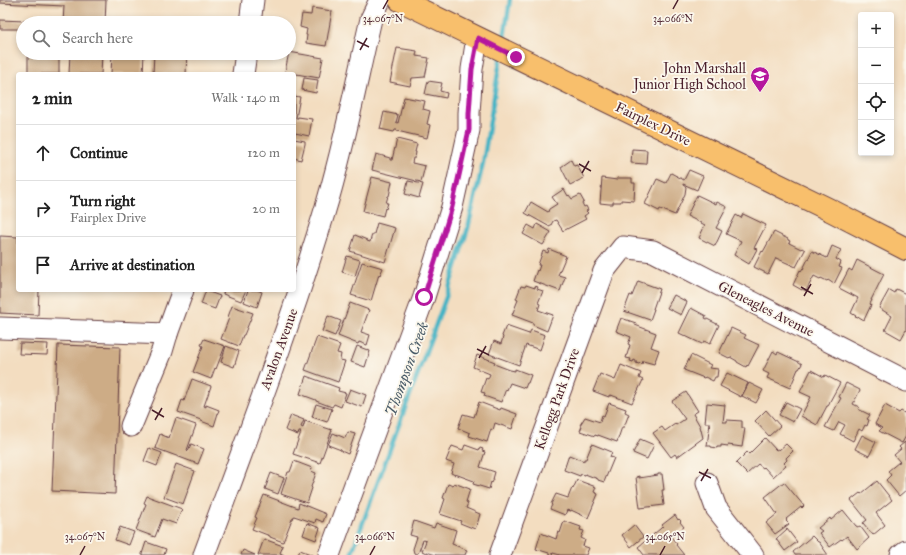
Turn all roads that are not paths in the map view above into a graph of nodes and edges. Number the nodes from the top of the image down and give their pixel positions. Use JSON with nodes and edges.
{"nodes":[{"id":1,"x":253,"y":0,"type":"edge"},
{"id":2,"x":380,"y":0,"type":"edge"},
{"id":3,"x":400,"y":0,"type":"edge"},
{"id":4,"x":251,"y":16,"type":"edge"},
{"id":5,"x":482,"y":40,"type":"junction"},
{"id":6,"x":245,"y":60,"type":"edge"},
{"id":7,"x":243,"y":72,"type":"edge"},
{"id":8,"x":622,"y":248,"type":"joint"},
{"id":9,"x":906,"y":249,"type":"edge"},
{"id":10,"x":182,"y":292,"type":"edge"},
{"id":11,"x":0,"y":328,"type":"edge"},
{"id":12,"x":167,"y":334,"type":"junction"},
{"id":13,"x":906,"y":381,"type":"edge"},
{"id":14,"x":131,"y":426,"type":"dead end"},
{"id":15,"x":707,"y":483,"type":"dead end"},
{"id":16,"x":906,"y":551,"type":"edge"},
{"id":17,"x":204,"y":555,"type":"edge"},
{"id":18,"x":329,"y":555,"type":"edge"},
{"id":19,"x":500,"y":555,"type":"edge"},
{"id":20,"x":753,"y":555,"type":"edge"},
{"id":21,"x":902,"y":555,"type":"edge"}],
"edges":[{"from":1,"to":4,"type":"street"},
{"from":2,"to":17,"type":"street","name":"Avalon Avenue"},
{"from":3,"to":5,"type":"main road","name":"Fairplex Drive"},
{"from":5,"to":9,"type":"main road","name":"Fairplex Drive"},
{"from":5,"to":18,"type":"street"},
{"from":6,"to":7,"type":"street"},
{"from":8,"to":13,"type":"street","name":"Gleneagles Avenue"},
{"from":8,"to":19,"type":"street","name":"Kellogg Park Drive"},
{"from":10,"to":12,"type":"street"},
{"from":11,"to":12,"type":"street"},
{"from":12,"to":14,"type":"street"},
{"from":15,"to":20,"type":"street"},
{"from":16,"to":21,"type":"street"}]}
